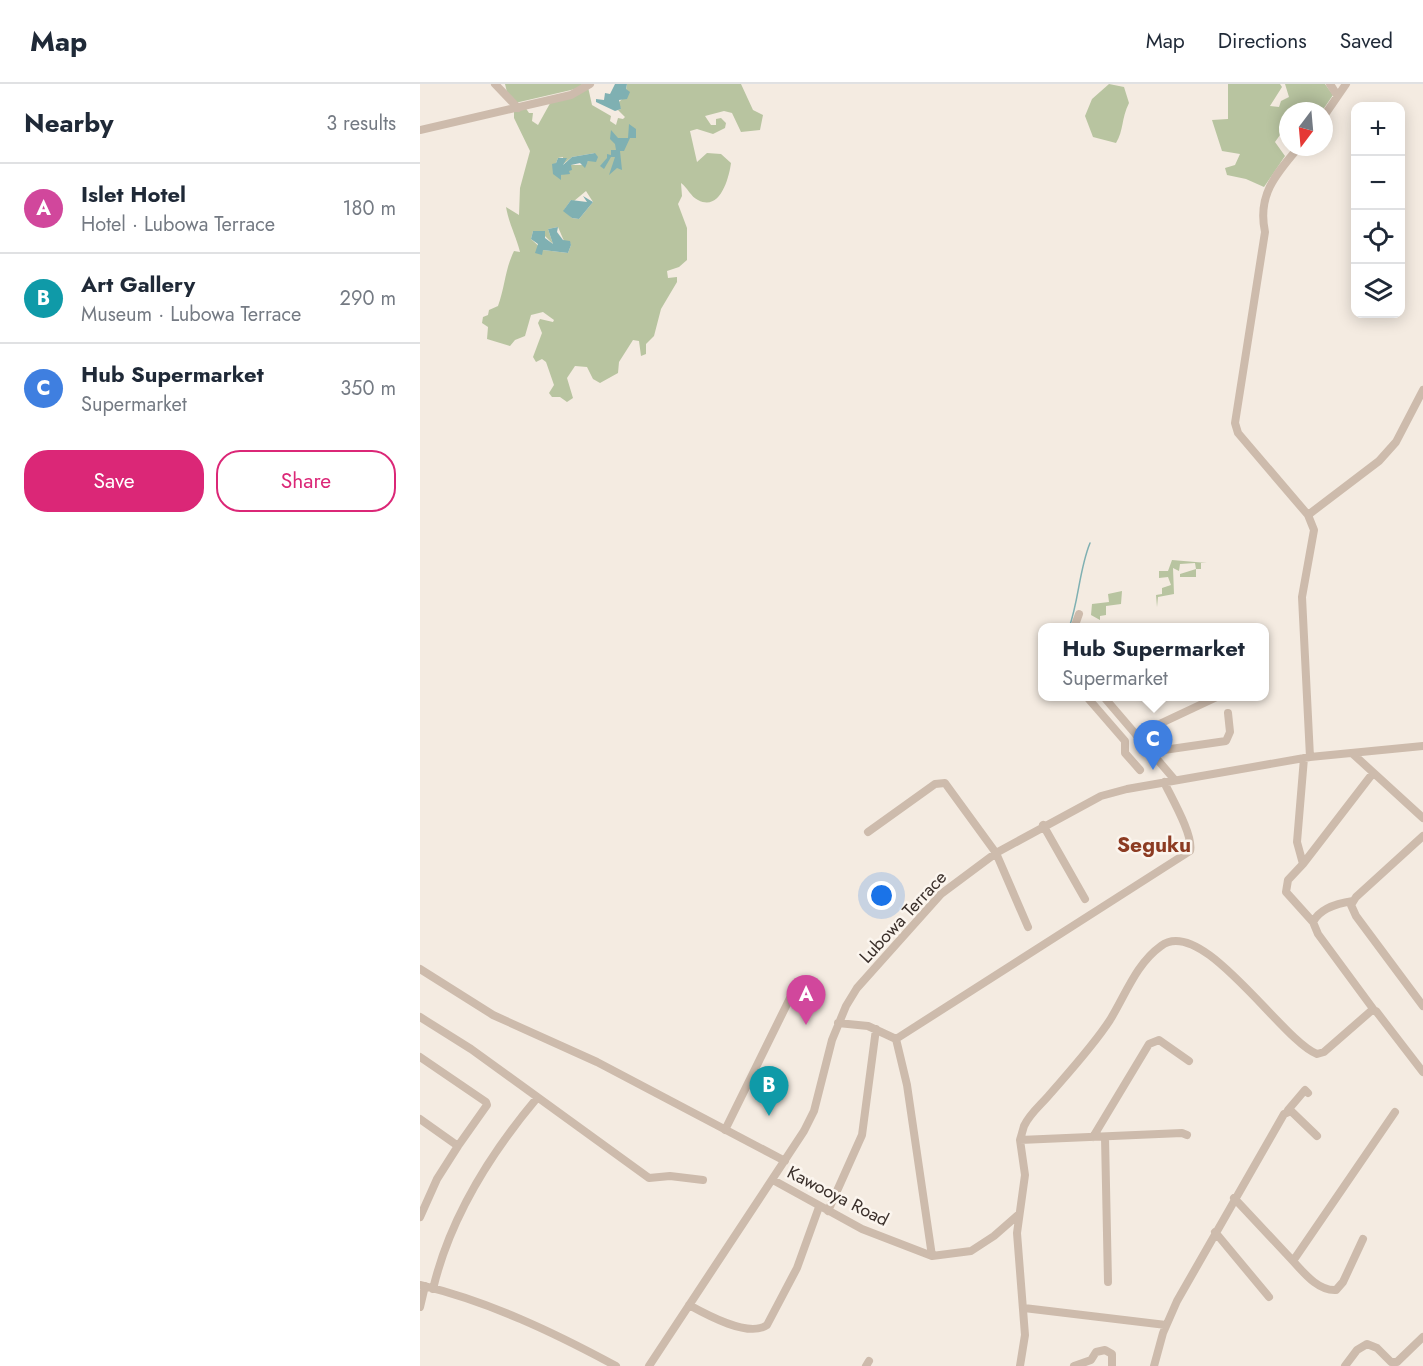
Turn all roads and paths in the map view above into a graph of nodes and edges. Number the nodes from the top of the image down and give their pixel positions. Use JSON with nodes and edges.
{"nodes":[{"id":1,"x":495,"y":84,"type":"edge"},
{"id":2,"x":590,"y":84,"type":"edge"},
{"id":3,"x":1330,"y":84,"type":"edge"},
{"id":4,"x":1346,"y":84,"type":"edge"},
{"id":5,"x":1337,"y":95,"type":"junction"},
{"id":6,"x":1333,"y":102,"type":"edge"},
{"id":7,"x":518,"y":108,"type":"junction"},
{"id":8,"x":420,"y":130,"type":"edge"},
{"id":9,"x":1292,"y":156,"type":"edge"},
{"id":10,"x":1423,"y":390,"type":"edge"},
{"id":11,"x":1308,"y":515,"type":"junction"},
{"id":12,"x":1078,"y":614,"type":"dead end"},
{"id":13,"x":1075,"y":623,"type":"edge"},
{"id":14,"x":1090,"y":701,"type":"edge"},
{"id":15,"x":1107,"y":701,"type":"edge"},
{"id":16,"x":1207,"y":701,"type":"edge"},
{"id":17,"x":1228,"y":713,"type":"dead end"},
{"id":18,"x":1135,"y":734,"type":"junction"},
{"id":19,"x":1125,"y":741,"type":"junction"},
{"id":20,"x":1423,"y":746,"type":"edge"},
{"id":21,"x":1150,"y":752,"type":"junction"},
{"id":22,"x":1353,"y":754,"type":"junction"},
{"id":23,"x":1307,"y":757,"type":"junction"},
{"id":24,"x":1140,"y":770,"type":"dead end"},
{"id":25,"x":1373,"y":773,"type":"junction"},
{"id":26,"x":1174,"y":779,"type":"junction"},
{"id":27,"x":1164,"y":782,"type":"junction"},
{"id":28,"x":1423,"y":818,"type":"edge"},
{"id":29,"x":1044,"y":825,"type":"junction"},
{"id":30,"x":868,"y":832,"type":"dead end"},
{"id":31,"x":1423,"y":836,"type":"edge"},
{"id":32,"x":996,"y":853,"type":"junction"},
{"id":33,"x":1303,"y":864,"type":"junction"},
{"id":34,"x":1085,"y":899,"type":"dead end"},
{"id":35,"x":1353,"y":901,"type":"junction"},
{"id":36,"x":1313,"y":922,"type":"junction"},
{"id":37,"x":1028,"y":927,"type":"dead end"},
{"id":38,"x":420,"y":969,"type":"edge"},
{"id":39,"x":792,"y":994,"type":"dead end"},
{"id":40,"x":1423,"y":1005,"type":"edge"},
{"id":41,"x":1374,"y":1010,"type":"junction"},
{"id":42,"x":420,"y":1017,"type":"edge"},
{"id":43,"x":838,"y":1023,"type":"junction"},
{"id":44,"x":876,"y":1029,"type":"junction"},
{"id":45,"x":896,"y":1039,"type":"junction"},
{"id":46,"x":420,"y":1057,"type":"edge"},
{"id":47,"x":1189,"y":1060,"type":"dead end"},
{"id":48,"x":1423,"y":1072,"type":"edge"},
{"id":49,"x":1308,"y":1093,"type":"dead end"},
{"id":50,"x":537,"y":1098,"type":"junction"},
{"id":51,"x":1288,"y":1110,"type":"junction"},
{"id":52,"x":1395,"y":1112,"type":"dead end"},
{"id":53,"x":420,"y":1119,"type":"edge"},
{"id":54,"x":725,"y":1130,"type":"junction"},
{"id":55,"x":1187,"y":1135,"type":"dead end"},
{"id":56,"x":1317,"y":1136,"type":"dead end"},
{"id":57,"x":1093,"y":1137,"type":"junction"},
{"id":58,"x":1105,"y":1137,"type":"junction"},
{"id":59,"x":1020,"y":1140,"type":"junction"},
{"id":60,"x":458,"y":1146,"type":"junction"},
{"id":61,"x":785,"y":1161,"type":"junction"},
{"id":62,"x":703,"y":1179,"type":"dead end"},
{"id":63,"x":773,"y":1180,"type":"junction"},
{"id":64,"x":1234,"y":1198,"type":"junction"},
{"id":65,"x":819,"y":1207,"type":"junction"},
{"id":66,"x":828,"y":1211,"type":"junction"},
{"id":67,"x":1018,"y":1215,"type":"junction"},
{"id":68,"x":420,"y":1217,"type":"edge"},
{"id":69,"x":1215,"y":1232,"type":"junction"},
{"id":70,"x":1363,"y":1239,"type":"dead end"},
{"id":71,"x":932,"y":1256,"type":"junction"},
{"id":72,"x":1293,"y":1261,"type":"junction"},
{"id":73,"x":1108,"y":1282,"type":"dead end"},
{"id":74,"x":426,"y":1287,"type":"edge"},
{"id":75,"x":1269,"y":1297,"type":"dead end"},
{"id":76,"x":689,"y":1305,"type":"junction"},
{"id":77,"x":420,"y":1307,"type":"edge"},
{"id":78,"x":1024,"y":1308,"type":"junction"},
{"id":79,"x":1166,"y":1325,"type":"junction"},
{"id":80,"x":1423,"y":1337,"type":"edge"},
{"id":81,"x":616,"y":1366,"type":"edge"},
{"id":82,"x":650,"y":1366,"type":"edge"},
{"id":83,"x":1021,"y":1366,"type":"edge"},
{"id":84,"x":1074,"y":1366,"type":"edge"},
{"id":85,"x":1112,"y":1366,"type":"edge"},
{"id":86,"x":1154,"y":1366,"type":"edge"},
{"id":87,"x":1346,"y":1366,"type":"edge"}],
"edges":[{"from":1,"to":7,"type":"street"},
{"from":2,"to":7,"type":"street"},
{"from":3,"to":5,"type":"street"},
{"from":4,"to":5,"type":"street"},
{"from":5,"to":6,"type":"street"},
{"from":7,"to":8,"type":"street"},
{"from":9,"to":11,"type":"street"},
{"from":10,"to":11,"type":"street"},
{"from":11,"to":23,"type":"street"},
{"from":12,"to":13,"type":"street"},
{"from":14,"to":19,"type":"street"},
{"from":15,"to":18,"type":"street"},
{"from":16,"to":18,"type":"street"},
{"from":17,"to":21,"type":"street"},
{"from":18,"to":19,"type":"street"},
{"from":18,"to":21,"type":"street"},
{"from":19,"to":24,"type":"street"},
{"from":20,"to":22,"type":"street","name":"Lubowa Terrace"},
{"from":21,"to":26,"type":"street"},
{"from":22,"to":23,"type":"street","name":"Lubowa Terrace"},
{"from":22,"to":25,"type":"street"},
{"from":23,"to":26,"type":"street","name":"Lubowa Terrace"},
{"from":23,"to":33,"type":"street"},
{"from":25,"to":28,"type":"street"},
{"from":25,"to":33,"type":"street"},
{"from":26,"to":27,"type":"street","name":"Lubowa Terrace"},
{"from":27,"to":29,"type":"street","name":"Lubowa Terrace"},
{"from":27,"to":45,"type":"street"},
{"from":29,"to":32,"type":"street","name":"Lubowa Terrace"},
{"from":29,"to":34,"type":"street"},
{"from":30,"to":32,"type":"street"},
{"from":31,"to":35,"type":"street"},
{"from":32,"to":37,"type":"street"},
{"from":32,"to":43,"type":"street","name":"Lubowa Terrace"},
{"from":33,"to":36,"type":"street"},
{"from":35,"to":36,"type":"street"},
{"from":35,"to":40,"type":"street"},
{"from":36,"to":41,"type":"street"},
{"from":38,"to":54,"type":"street"},
{"from":39,"to":54,"type":"street"},
{"from":41,"to":48,"type":"street"},
{"from":41,"to":59,"type":"street"},
{"from":42,"to":50,"type":"street"},
{"from":43,"to":44,"type":"street"},
{"from":43,"to":61,"type":"street","name":"Lubowa Terrace"},
{"from":44,"to":45,"type":"street"},
{"from":44,"to":66,"type":"street"},
{"from":45,"to":71,"type":"street"},
{"from":46,"to":60,"type":"street"},
{"from":47,"to":57,"type":"street"},
{"from":49,"to":51,"type":"street"},
{"from":50,"to":62,"type":"street"},
{"from":50,"to":74,"type":"street"},
{"from":51,"to":56,"type":"street"},
{"from":51,"to":64,"type":"street"},
{"from":52,"to":72,"type":"street"},
{"from":53,"to":60,"type":"street"},
{"from":54,"to":61,"type":"street"},
{"from":55,"to":58,"type":"street"},
{"from":57,"to":58,"type":"street"},
{"from":57,"to":59,"type":"street"},
{"from":58,"to":73,"type":"street"},
{"from":59,"to":67,"type":"street"},
{"from":60,"to":68,"type":"street"},
{"from":61,"to":63,"type":"street","name":"Lubowa Terrace"},
{"from":63,"to":65,"type":"street","name":"Kawooya Road"},
{"from":63,"to":76,"type":"street","name":"Lubowa Terrace"},
{"from":64,"to":69,"type":"street"},
{"from":64,"to":72,"type":"street"},
{"from":65,"to":66,"type":"street","name":"Kawooya Road"},
{"from":65,"to":76,"type":"street"},
{"from":66,"to":71,"type":"street","name":"Kawooya Road"},
{"from":67,"to":71,"type":"street","name":"Kawooya Road"},
{"from":67,"to":78,"type":"street"},
{"from":69,"to":75,"type":"street"},
{"from":69,"to":79,"type":"street"},
{"from":70,"to":72,"type":"street"},
{"from":74,"to":77,"type":"street"},
{"from":74,"to":81,"type":"street"},
{"from":76,"to":82,"type":"street","name":"Lubowa Terrace"},
{"from":78,"to":79,"type":"street"},
{"from":78,"to":83,"type":"street"},
{"from":79,"to":86,"type":"street"},
{"from":80,"to":87,"type":"street"},
{"from":84,"to":85,"type":"street"}]}
